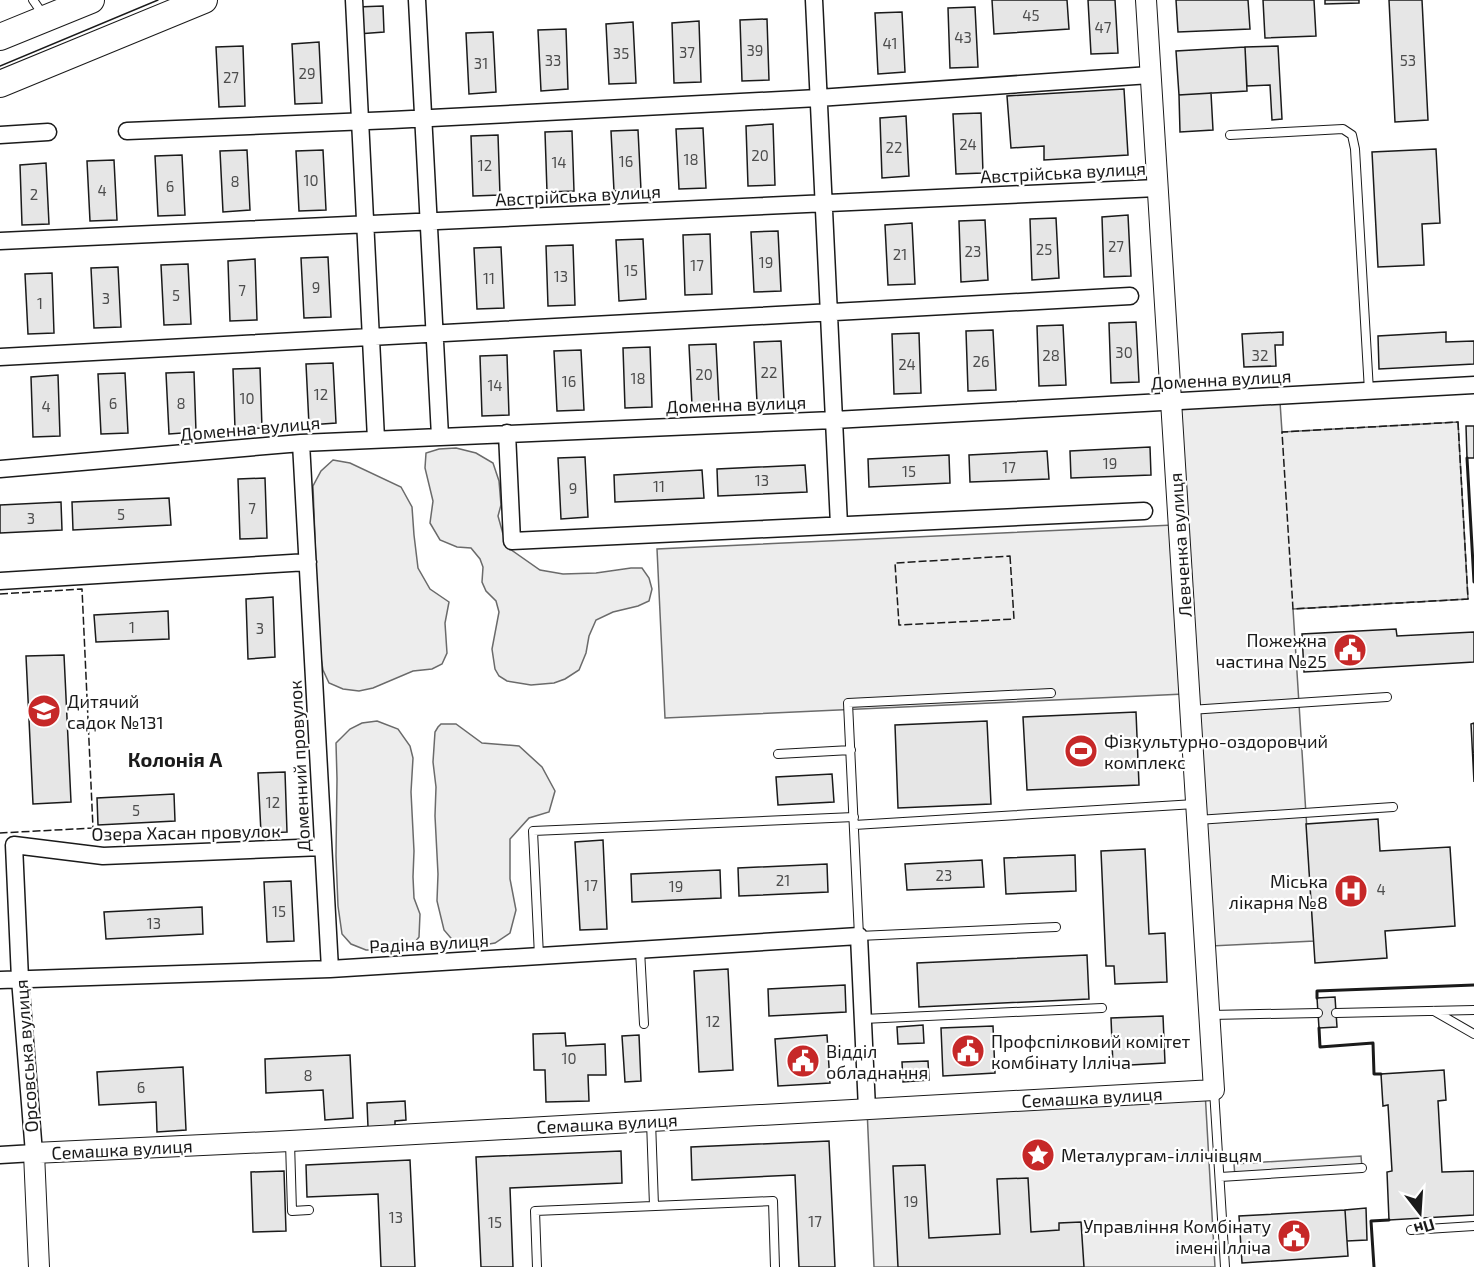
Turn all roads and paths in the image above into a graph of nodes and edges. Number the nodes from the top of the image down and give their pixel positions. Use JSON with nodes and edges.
{"nodes":[{"id":1,"x":91,"y":0,"type":"edge"},
{"id":2,"x":204,"y":0,"type":"edge"},
{"id":3,"x":354,"y":0,"type":"edge"},
{"id":4,"x":417,"y":0,"type":"edge"},
{"id":5,"x":814,"y":0,"type":"edge"},
{"id":6,"x":1146,"y":0,"type":"edge"},
{"id":7,"x":39,"y":9,"type":"edge"},
{"id":8,"x":0,"y":38,"type":"edge"},
{"id":9,"x":1150,"y":75,"type":"junction"},
{"id":10,"x":0,"y":84,"type":"edge"},
{"id":11,"x":818,"y":98,"type":"junction"},
{"id":12,"x":423,"y":118,"type":"junction"},
{"id":13,"x":360,"y":121,"type":"junction"},
{"id":14,"x":126,"y":130,"type":"dead end"},
{"id":15,"x":48,"y":132,"type":"dead end"},
{"id":16,"x":0,"y":135,"type":"edge"},
{"id":17,"x":1230,"y":135,"type":"dead end"},
{"id":18,"x":1157,"y":188,"type":"junction"},
{"id":19,"x":823,"y":203,"type":"junction"},
{"id":20,"x":429,"y":221,"type":"junction"},
{"id":21,"x":365,"y":224,"type":"junction"},
{"id":22,"x":0,"y":241,"type":"edge"},
{"id":23,"x":1130,"y":296,"type":"dead end"},
{"id":24,"x":828,"y":313,"type":"junction"},
{"id":25,"x":434,"y":334,"type":"junction"},
{"id":26,"x":371,"y":337,"type":"junction"},
{"id":27,"x":0,"y":357,"type":"edge"},
{"id":28,"x":1474,"y":385,"type":"edge"},
{"id":29,"x":1369,"y":391,"type":"junction"},
{"id":30,"x":1171,"y":402,"type":"junction"},
{"id":31,"x":834,"y":420,"type":"junction"},
{"id":32,"x":507,"y":434,"type":"junction"},
{"id":33,"x":440,"y":436,"type":"junction"},
{"id":34,"x":376,"y":439,"type":"junction"},
{"id":35,"x":301,"y":443,"type":"junction"},
{"id":36,"x":0,"y":469,"type":"edge"},
{"id":37,"x":1144,"y":511,"type":"dead end"},
{"id":38,"x":838,"y":525,"type":"junction"},
{"id":39,"x":308,"y":562,"type":"junction"},
{"id":40,"x":0,"y":581,"type":"edge"},
{"id":41,"x":1051,"y":693,"type":"dead end"},
{"id":42,"x":1386,"y":697,"type":"dead end"},
{"id":43,"x":1190,"y":710,"type":"junction"},
{"id":44,"x":851,"y":750,"type":"junction"},
{"id":45,"x":778,"y":754,"type":"dead end"},
{"id":46,"x":1394,"y":807,"type":"dead end"},
{"id":47,"x":1197,"y":812,"type":"junction"},
{"id":48,"x":854,"y":821,"type":"junction"},
{"id":49,"x":14,"y":845,"type":"joint"},
{"id":50,"x":323,"y":847,"type":"junction"},
{"id":51,"x":1056,"y":927,"type":"dead end"},
{"id":52,"x":859,"y":936,"type":"junction"},
{"id":53,"x":640,"y":950,"type":"junction"},
{"id":54,"x":539,"y":956,"type":"junction"},
{"id":55,"x":330,"y":969,"type":"junction"},
{"id":56,"x":20,"y":979,"type":"junction"},
{"id":57,"x":0,"y":980,"type":"edge"},
{"id":58,"x":1102,"y":1008,"type":"dead end"},
{"id":59,"x":1474,"y":1010,"type":"edge"},
{"id":60,"x":1433,"y":1011,"type":"junction"},
{"id":61,"x":1318,"y":1013,"type":"dead end"},
{"id":62,"x":1336,"y":1013,"type":"dead end"},
{"id":63,"x":1209,"y":1015,"type":"junction"},
{"id":64,"x":863,"y":1019,"type":"junction"},
{"id":65,"x":644,"y":1024,"type":"dead end"},
{"id":66,"x":1474,"y":1034,"type":"edge"},
{"id":67,"x":1214,"y":1090,"type":"junction"},
{"id":68,"x":867,"y":1109,"type":"junction"},
{"id":69,"x":651,"y":1121,"type":"junction"},
{"id":70,"x":290,"y":1141,"type":"junction"},
{"id":71,"x":34,"y":1153,"type":"junction"},
{"id":72,"x":0,"y":1155,"type":"edge"},
{"id":73,"x":1362,"y":1168,"type":"dead end"},
{"id":74,"x":1220,"y":1177,"type":"junction"},
{"id":75,"x":654,"y":1206,"type":"junction"},
{"id":76,"x":309,"y":1210,"type":"dead end"},
{"id":77,"x":1474,"y":1226,"type":"edge"},
{"id":78,"x":1411,"y":1230,"type":"dead end"},
{"id":79,"x":39,"y":1267,"type":"edge"},
{"id":80,"x":537,"y":1267,"type":"edge"},
{"id":81,"x":775,"y":1267,"type":"edge"},
{"id":82,"x":1225,"y":1267,"type":"edge"}],
"edges":[{"from":1,"to":7,"type":"main road"},
{"from":2,"to":10,"type":"main road"},
{"from":3,"to":13,"type":"street"},
{"from":4,"to":12,"type":"street"},
{"from":5,"to":11,"type":"street"},
{"from":6,"to":9,"type":"street","name":"Левченка вулиця"},
{"from":7,"to":8,"type":"main road"},
{"from":9,"to":11,"type":"street"},
{"from":9,"to":18,"type":"street","name":"Левченка вулиця"},
{"from":11,"to":12,"type":"street"},
{"from":11,"to":19,"type":"street"},
{"from":12,"to":13,"type":"street"},
{"from":12,"to":20,"type":"street"},
{"from":13,"to":14,"type":"street"},
{"from":13,"to":21,"type":"street"},
{"from":15,"to":16,"type":"street"},
{"from":17,"to":29,"type":"lane"},
{"from":18,"to":19,"type":"street","name":"Австрійська вулиця"},
{"from":18,"to":30,"type":"street","name":"Левченка вулиця"},
{"from":19,"to":20,"type":"street","name":"Австрійська вулиця"},
{"from":19,"to":24,"type":"street"},
{"from":20,"to":21,"type":"street","name":"Австрійська вулиця"},
{"from":20,"to":25,"type":"street"},
{"from":21,"to":22,"type":"street","name":"Австрійська вулиця"},
{"from":21,"to":26,"type":"street"},
{"from":23,"to":24,"type":"street"},
{"from":24,"to":25,"type":"street"},
{"from":24,"to":31,"type":"street"},
{"from":25,"to":26,"type":"street"},
{"from":25,"to":33,"type":"street"},
{"from":26,"to":27,"type":"street"},
{"from":26,"to":34,"type":"street"},
{"from":28,"to":29,"type":"street","name":"Доменна вулиця"},
{"from":29,"to":30,"type":"street","name":"Доменна вулиця"},
{"from":30,"to":31,"type":"street","name":"Доменна вулиця"},
{"from":30,"to":43,"type":"street","name":"Левченка вулиця"},
{"from":31,"to":32,"type":"street","name":"Доменна вулиця"},
{"from":31,"to":38,"type":"street"},
{"from":32,"to":33,"type":"street","name":"Доменна вулиця"},
{"from":32,"to":38,"type":"street"},
{"from":33,"to":34,"type":"street","name":"Доменна вулиця"},
{"from":34,"to":35,"type":"street","name":"Доменна вулиця"},
{"from":35,"to":36,"type":"street","name":"Доменна вулиця"},
{"from":35,"to":39,"type":"street","name":"Доменний провулок"},
{"from":37,"to":38,"type":"street"},
{"from":39,"to":40,"type":"street"},
{"from":39,"to":50,"type":"street","name":"Доменний провулок"},
{"from":41,"to":44,"type":"lane"},
{"from":42,"to":43,"type":"lane"},
{"from":43,"to":47,"type":"street","name":"Левченка вулиця"},
{"from":44,"to":45,"type":"lane"},
{"from":44,"to":48,"type":"lane"},
{"from":46,"to":47,"type":"lane"},
{"from":47,"to":48,"type":"lane"},
{"from":47,"to":63,"type":"street","name":"Левченка вулиця"},
{"from":48,"to":52,"type":"lane"},
{"from":48,"to":54,"type":"lane"},
{"from":49,"to":50,"type":"street","name":"Озера Хасан провулок"},
{"from":49,"to":56,"type":"street","name":"Орсовська вулиця"},
{"from":50,"to":55,"type":"street","name":"Доменний провулок"},
{"from":51,"to":52,"type":"lane"},
{"from":52,"to":53,"type":"street","name":"Радіна вулиця"},
{"from":52,"to":64,"type":"street"},
{"from":53,"to":54,"type":"street","name":"Радіна вулиця"},
{"from":53,"to":65,"type":"lane"},
{"from":54,"to":55,"type":"street","name":"Радіна вулиця"},
{"from":55,"to":56,"type":"street","name":"Радіна вулиця"},
{"from":56,"to":57,"type":"street","name":"Радіна вулиця"},
{"from":56,"to":71,"type":"street","name":"Орсовська вулиця"},
{"from":58,"to":64,"type":"lane"},
{"from":59,"to":60,"type":"lane"},
{"from":60,"to":62,"type":"lane"},
{"from":60,"to":66,"type":"lane"},
{"from":61,"to":63,"type":"lane"},
{"from":63,"to":67,"type":"street","name":"Левченка вулиця"},
{"from":64,"to":68,"type":"street"},
{"from":67,"to":68,"type":"street","name":"Семашка вулиця"},
{"from":67,"to":74,"type":"lane"},
{"from":68,"to":69,"type":"street","name":"Семашка вулиця"},
{"from":69,"to":70,"type":"street","name":"Семашка вулиця"},
{"from":69,"to":75,"type":"lane"},
{"from":70,"to":71,"type":"street","name":"Семашка вулиця"},
{"from":70,"to":76,"type":"lane"},
{"from":71,"to":72,"type":"street","name":"Семашка вулиця"},
{"from":71,"to":79,"type":"street","name":"Орсовська вулиця"},
{"from":73,"to":74,"type":"lane"},
{"from":74,"to":82,"type":"lane"},
{"from":75,"to":80,"type":"lane"},
{"from":75,"to":81,"type":"lane"},
{"from":77,"to":78,"type":"lane"}]}
